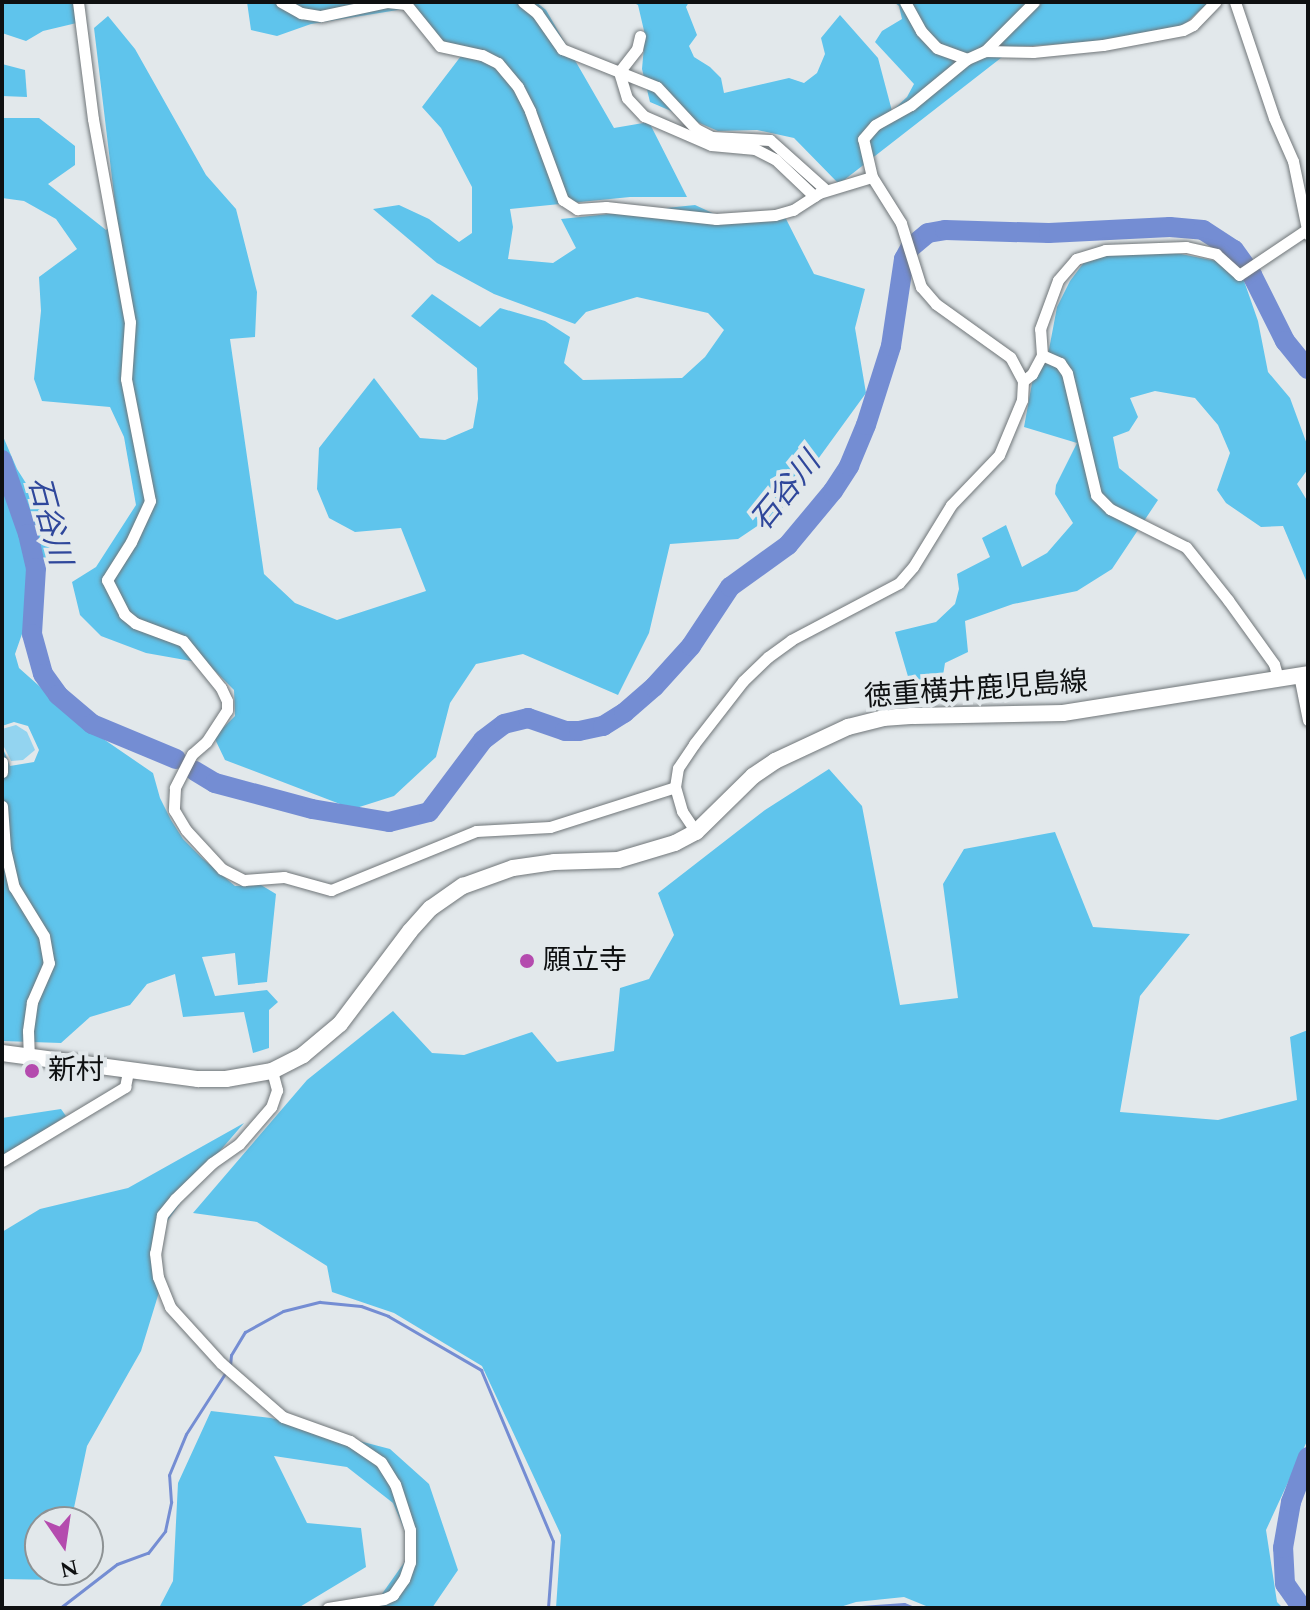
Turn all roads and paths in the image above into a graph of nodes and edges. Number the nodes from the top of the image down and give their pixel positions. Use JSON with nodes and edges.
{"nodes":[{"id":1,"x":78,"y":2,"type":"edge"},
{"id":2,"x":281,"y":2,"type":"edge"},
{"id":3,"x":523,"y":2,"type":"edge"},
{"id":4,"x":905,"y":2,"type":"edge"},
{"id":5,"x":1034,"y":2,"type":"edge"},
{"id":6,"x":1215,"y":2,"type":"edge"},
{"id":7,"x":1235,"y":2,"type":"edge"},
{"id":8,"x":640,"y":36,"type":"dead end"},
{"id":9,"x":985,"y":51,"type":"junction"},
{"id":10,"x":967,"y":59,"type":"junction"},
{"id":11,"x":619,"y":72,"type":"junction"},
{"id":12,"x":872,"y":177,"type":"junction"},
{"id":13,"x":826,"y":190,"type":"junction"},
{"id":14,"x":814,"y":196,"type":"junction"},
{"id":15,"x":1307,"y":232,"type":"edge"},
{"id":16,"x":1042,"y":355,"type":"junction"},
{"id":17,"x":1023,"y":381,"type":"junction"},
{"id":18,"x":1304,"y":674,"type":"edge"},
{"id":19,"x":1278,"y":678,"type":"junction"},
{"id":20,"x":1308,"y":720,"type":"edge"},
{"id":21,"x":2,"y":762,"type":"edge"},
{"id":22,"x":2,"y":772,"type":"edge"},
{"id":23,"x":675,"y":787,"type":"junction"},
{"id":24,"x":2,"y":806,"type":"edge"},
{"id":25,"x":696,"y":832,"type":"junction"},
{"id":26,"x":2,"y":1053,"type":"edge"},
{"id":27,"x":29,"y":1056,"type":"junction"},
{"id":28,"x":128,"y":1071,"type":"junction"},
{"id":29,"x":272,"y":1071,"type":"junction"},
{"id":30,"x":2,"y":1161,"type":"edge"},
{"id":31,"x":359,"y":1606,"type":"edge"},
{"id":32,"x":328,"y":1608,"type":"edge"}],
"edges":[{"from":1,"to":23,"type":"street"},
{"from":2,"to":14,"type":"street"},
{"from":3,"to":11,"type":"street"},
{"from":4,"to":10,"type":"street"},
{"from":5,"to":9,"type":"street"},
{"from":6,"to":9,"type":"street"},
{"from":7,"to":15,"type":"street"},
{"from":8,"to":11,"type":"street"},
{"from":9,"to":10,"type":"street"},
{"from":10,"to":12,"type":"street"},
{"from":11,"to":13,"type":"street"},
{"from":11,"to":14,"type":"street"},
{"from":12,"to":13,"type":"street"},
{"from":12,"to":17,"type":"street"},
{"from":13,"to":14,"type":"street"},
{"from":15,"to":16,"type":"street"},
{"from":16,"to":17,"type":"street"},
{"from":16,"to":19,"type":"street"},
{"from":17,"to":23,"type":"street"},
{"from":18,"to":19,"type":"main road","name":"徳重横井鹿児島線"},
{"from":18,"to":20,"type":"street"},
{"from":19,"to":25,"type":"main road","name":"徳重横井鹿児島線"},
{"from":21,"to":22,"type":"street"},
{"from":23,"to":25,"type":"street"},
{"from":24,"to":27,"type":"street"},
{"from":25,"to":29,"type":"main road","name":"徳重横井鹿児島線"},
{"from":26,"to":27,"type":"main road","name":"徳重横井鹿児島線"},
{"from":27,"to":28,"type":"main road","name":"徳重横井鹿児島線"},
{"from":28,"to":29,"type":"main road","name":"徳重横井鹿児島線"},
{"from":28,"to":30,"type":"street"},
{"from":29,"to":31,"type":"street"},
{"from":31,"to":32,"type":"street"}]}
